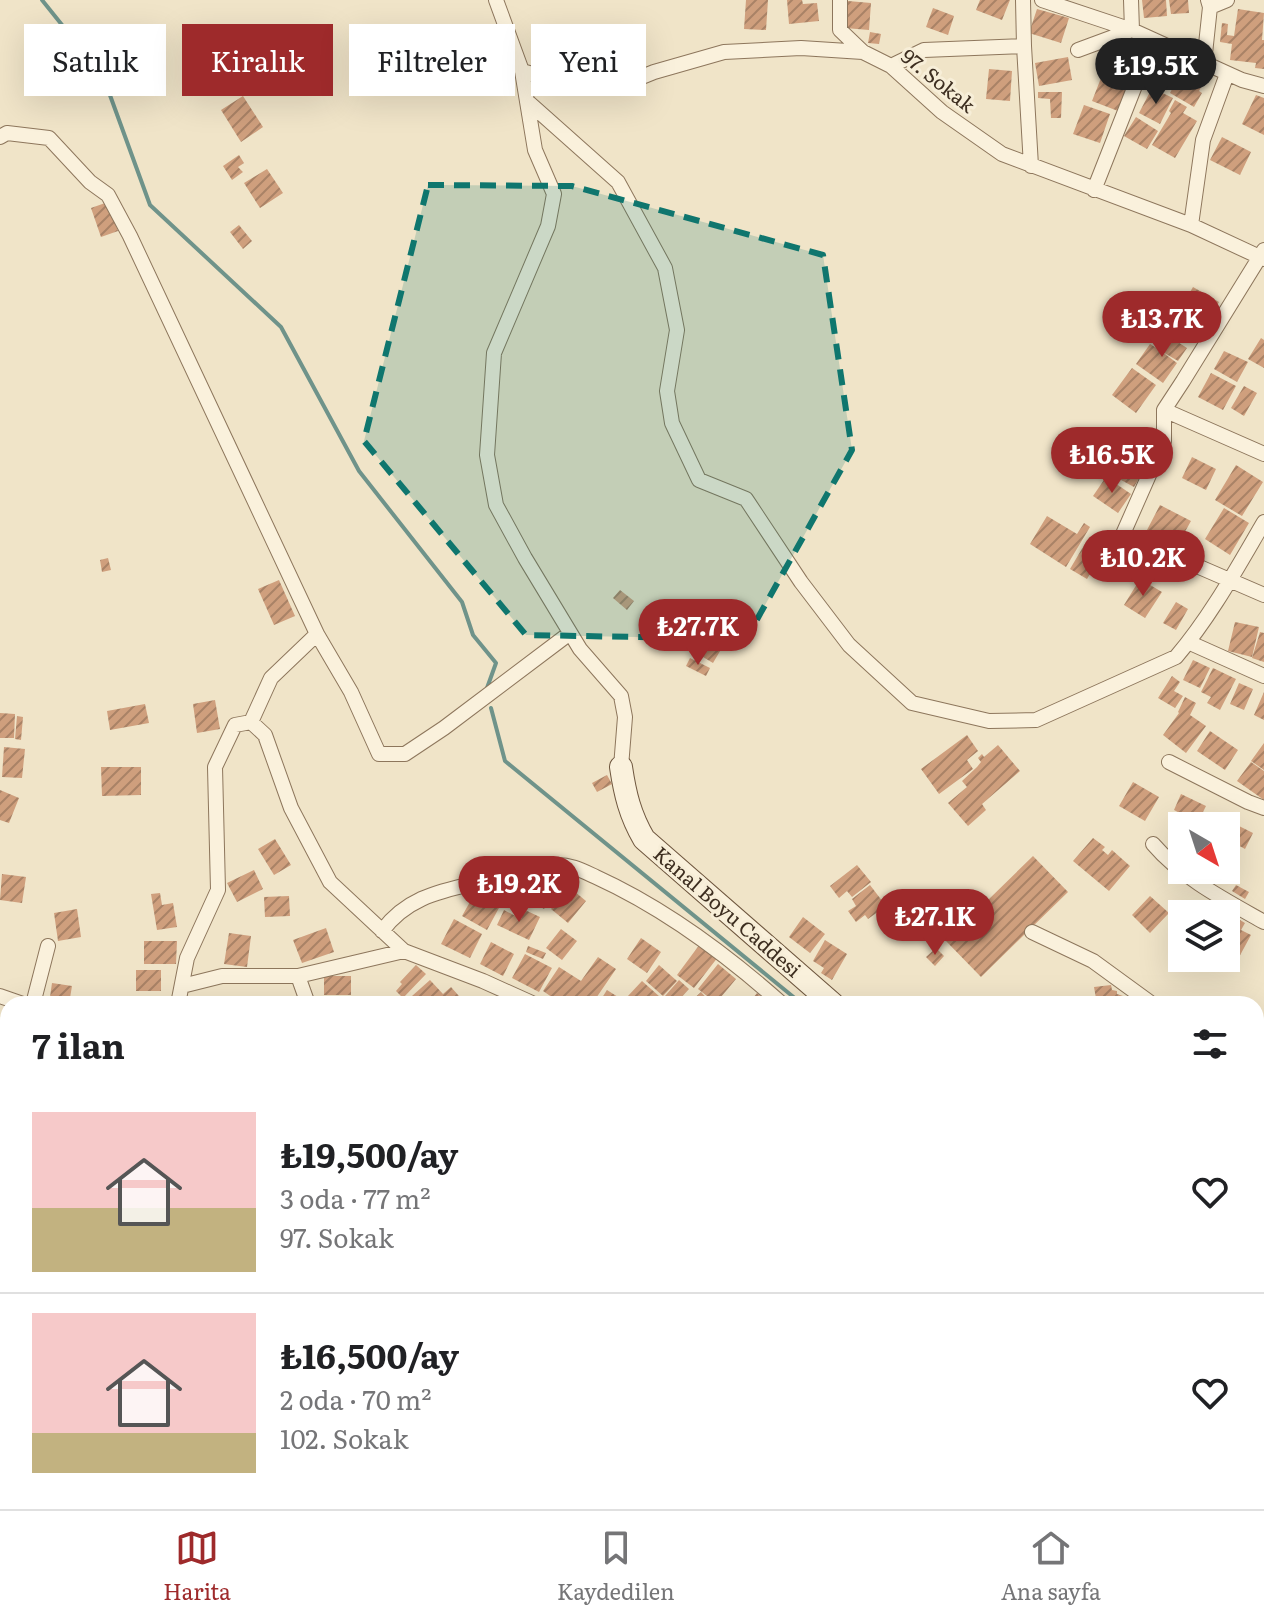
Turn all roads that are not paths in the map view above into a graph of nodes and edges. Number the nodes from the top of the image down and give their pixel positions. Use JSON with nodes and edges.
{"nodes":[{"id":1,"x":496,"y":0,"type":"edge"},
{"id":2,"x":840,"y":0,"type":"edge"},
{"id":3,"x":1023,"y":0,"type":"edge"},
{"id":4,"x":1042,"y":0,"type":"edge"},
{"id":5,"x":1131,"y":0,"type":"edge"},
{"id":6,"x":1227,"y":0,"type":"edge"},
{"id":7,"x":1209,"y":4,"type":"edge"},
{"id":8,"x":1132,"y":30,"type":"junction"},
{"id":9,"x":1153,"y":40,"type":"junction"},
{"id":10,"x":1024,"y":46,"type":"junction"},
{"id":11,"x":1078,"y":50,"type":"dead end"},
{"id":12,"x":863,"y":52,"type":"junction"},
{"id":13,"x":1204,"y":63,"type":"junction"},
{"id":14,"x":891,"y":66,"type":"junction"},
{"id":15,"x":522,"y":71,"type":"junction"},
{"id":16,"x":1227,"y":74,"type":"junction"},
{"id":17,"x":1264,"y":86,"type":"edge"},
{"id":18,"x":527,"y":101,"type":"junction"},
{"id":19,"x":0,"y":137,"type":"edge"},
{"id":20,"x":1031,"y":166,"type":"junction"},
{"id":21,"x":1094,"y":190,"type":"junction"},
{"id":22,"x":1191,"y":225,"type":"junction"},
{"id":23,"x":1262,"y":255,"type":"edge"},
{"id":24,"x":1164,"y":410,"type":"junction"},
{"id":25,"x":1264,"y":454,"type":"edge"},
{"id":26,"x":1264,"y":522,"type":"edge"},
{"id":27,"x":1230,"y":582,"type":"junction"},
{"id":28,"x":1264,"y":595,"type":"edge"},
{"id":29,"x":570,"y":633,"type":"junction"},
{"id":30,"x":317,"y":634,"type":"junction"},
{"id":31,"x":1188,"y":642,"type":"junction"},
{"id":32,"x":1264,"y":676,"type":"edge"},
{"id":33,"x":251,"y":722,"type":"junction"},
{"id":34,"x":1169,"y":762,"type":"dead end"},
{"id":35,"x":621,"y":767,"type":"joint"},
{"id":36,"x":1264,"y":808,"type":"edge"},
{"id":37,"x":1153,"y":844,"type":"dead end"},
{"id":38,"x":1264,"y":922,"type":"edge"},
{"id":39,"x":1032,"y":932,"type":"dead end"},
{"id":40,"x":387,"y":935,"type":"junction"},
{"id":41,"x":48,"y":946,"type":"dead end"},
{"id":42,"x":404,"y":951,"type":"junction"},
{"id":43,"x":377,"y":957,"type":"junction"},
{"id":44,"x":298,"y":976,"type":"junction"},
{"id":45,"x":182,"y":986,"type":"junction"},
{"id":46,"x":35,"y":996,"type":"edge"},
{"id":47,"x":180,"y":996,"type":"edge"},
{"id":48,"x":305,"y":996,"type":"edge"},
{"id":49,"x":516,"y":996,"type":"edge"},
{"id":50,"x":773,"y":996,"type":"edge"},
{"id":51,"x":824,"y":996,"type":"edge"},
{"id":52,"x":1141,"y":996,"type":"edge"}],
"edges":[{"from":1,"to":15,"type":"street"},
{"from":2,"to":12,"type":"street"},
{"from":3,"to":10,"type":"street"},
{"from":4,"to":8,"type":"street"},
{"from":5,"to":8,"type":"street"},
{"from":6,"to":7,"type":"street"},
{"from":7,"to":13,"type":"street"},
{"from":8,"to":9,"type":"street"},
{"from":8,"to":11,"type":"street"},
{"from":9,"to":13,"type":"street"},
{"from":9,"to":21,"type":"street"},
{"from":10,"to":14,"type":"street"},
{"from":10,"to":20,"type":"street"},
{"from":12,"to":14,"type":"street","name":"97. Sokak"},
{"from":12,"to":15,"type":"street","name":"97. Sokak"},
{"from":13,"to":16,"type":"street"},
{"from":14,"to":20,"type":"street","name":"97. Sokak"},
{"from":15,"to":18,"type":"street"},
{"from":16,"to":17,"type":"street"},
{"from":16,"to":22,"type":"street"},
{"from":18,"to":29,"type":"street"},
{"from":18,"to":31,"type":"street"},
{"from":19,"to":30,"type":"street"},
{"from":20,"to":21,"type":"street","name":"97. Sokak"},
{"from":21,"to":22,"type":"street","name":"97. Sokak"},
{"from":22,"to":23,"type":"street","name":"97. Sokak"},
{"from":23,"to":24,"type":"street"},
{"from":24,"to":25,"type":"street"},
{"from":24,"to":27,"type":"street"},
{"from":26,"to":27,"type":"street"},
{"from":27,"to":28,"type":"street"},
{"from":27,"to":31,"type":"street"},
{"from":29,"to":30,"type":"street"},
{"from":29,"to":35,"type":"street"},
{"from":30,"to":33,"type":"street"},
{"from":31,"to":32,"type":"street"},
{"from":33,"to":40,"type":"street"},
{"from":33,"to":45,"type":"street"},
{"from":34,"to":36,"type":"street"},
{"from":35,"to":51,"type":"street","name":"Kanal Boyu Caddesi"},
{"from":37,"to":38,"type":"street"},
{"from":39,"to":52,"type":"street"},
{"from":40,"to":42,"type":"street"},
{"from":40,"to":43,"type":"street","name":"Kanal Boyu Caddesi"},
{"from":40,"to":50,"type":"street","name":"Kanal Boyu Caddesi"},
{"from":41,"to":46,"type":"street"},
{"from":42,"to":43,"type":"street"},
{"from":42,"to":49,"type":"street"},
{"from":43,"to":44,"type":"street"},
{"from":44,"to":45,"type":"street"},
{"from":44,"to":48,"type":"street"},
{"from":45,"to":47,"type":"street"}]}
